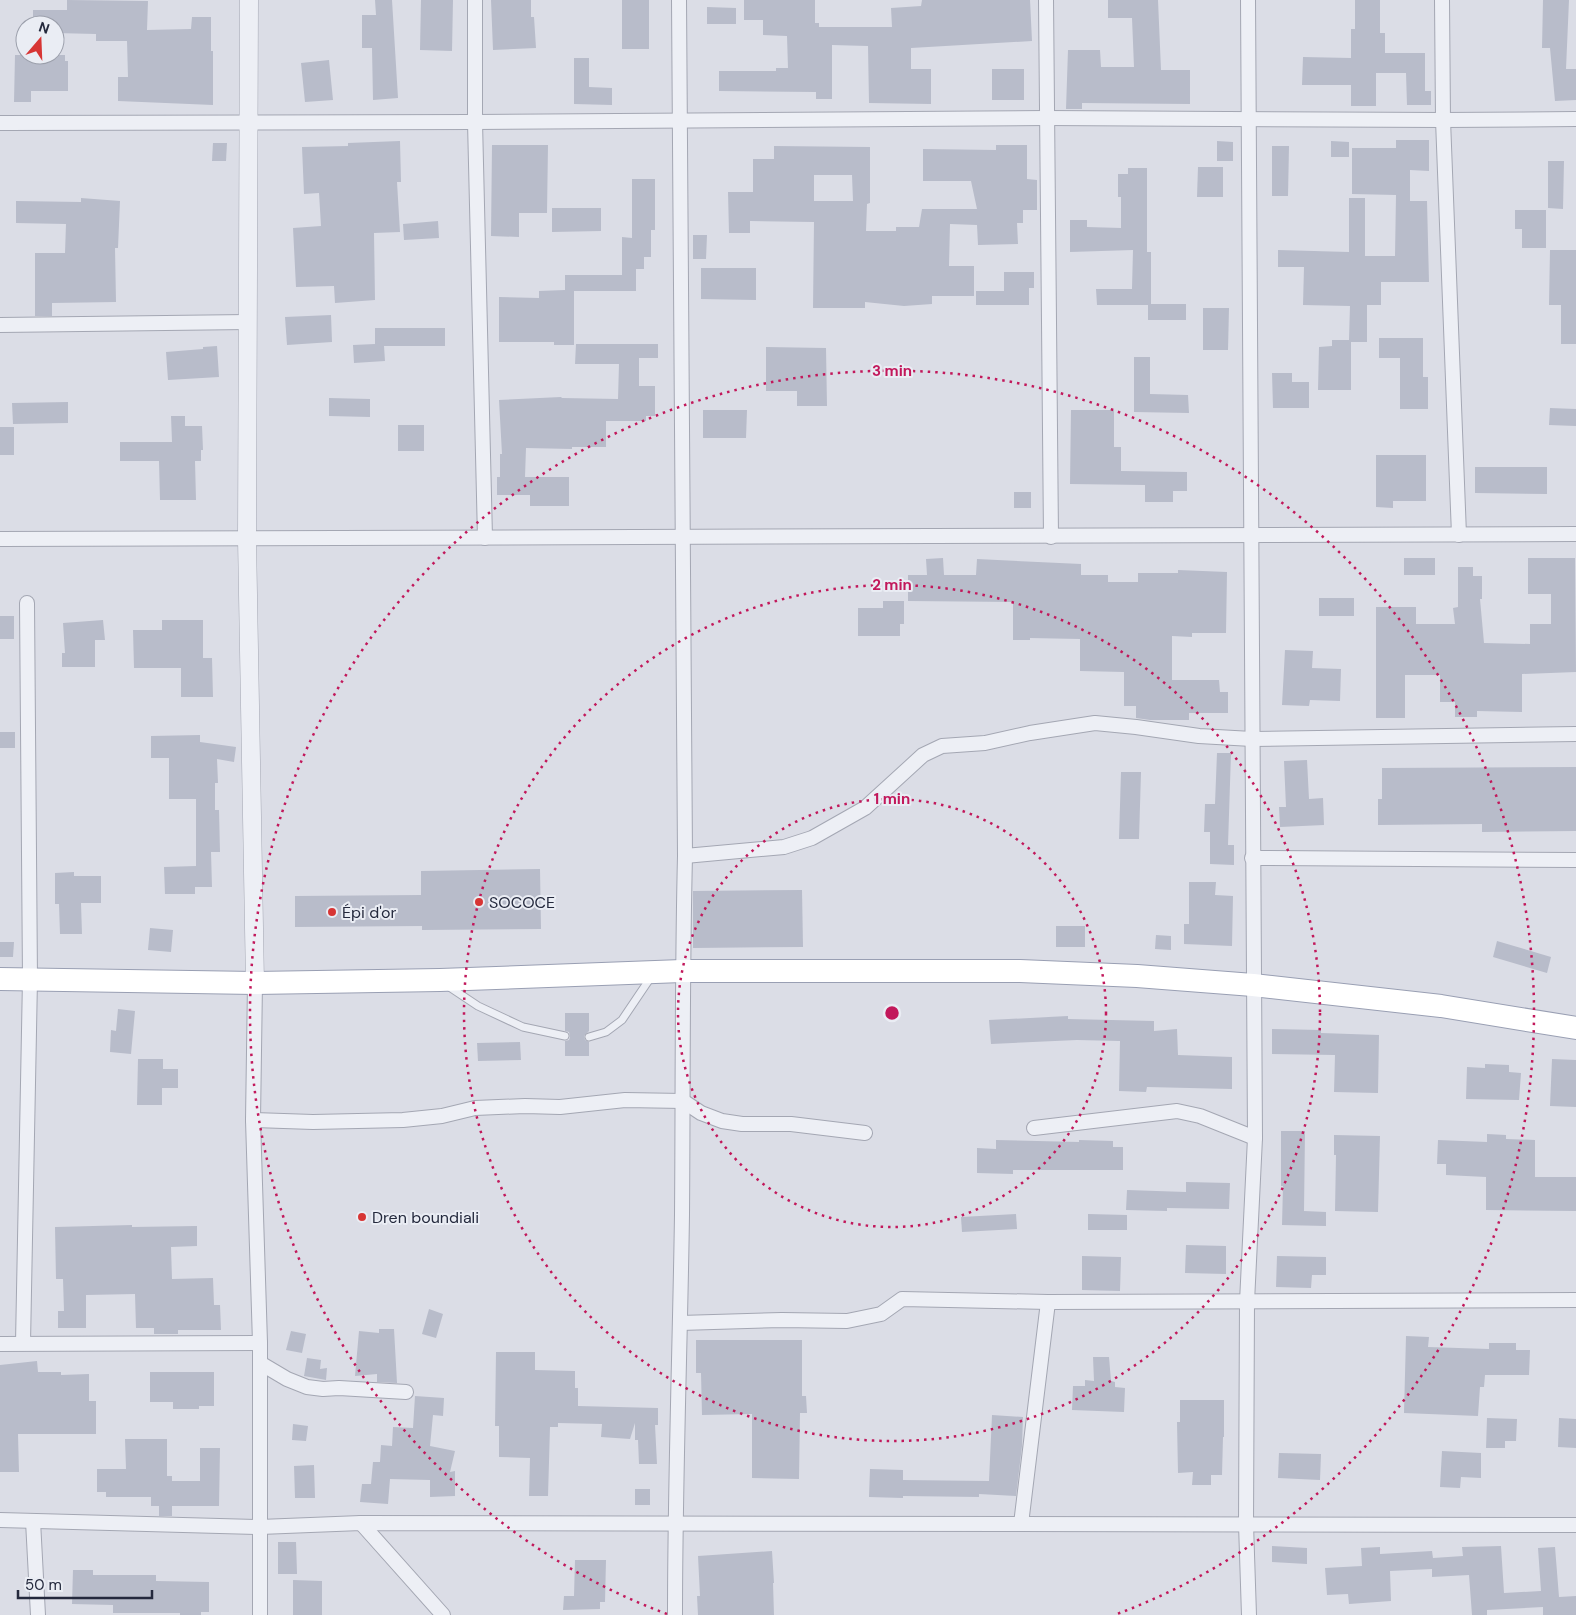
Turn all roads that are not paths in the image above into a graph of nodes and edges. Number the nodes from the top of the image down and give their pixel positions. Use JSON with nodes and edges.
{"nodes":[{"id":1,"x":249,"y":0,"type":"edge"},
{"id":2,"x":475,"y":0,"type":"edge"},
{"id":3,"x":680,"y":0,"type":"edge"},
{"id":4,"x":1046,"y":0,"type":"edge"},
{"id":5,"x":1248,"y":0,"type":"edge"},
{"id":6,"x":1442,"y":0,"type":"edge"},
{"id":7,"x":1046,"y":118,"type":"junction"},
{"id":8,"x":1248,"y":119,"type":"junction"},
{"id":9,"x":1576,"y":119,"type":"edge"},
{"id":10,"x":1443,"y":120,"type":"junction"},
{"id":11,"x":680,"y":121,"type":"junction"},
{"id":12,"x":249,"y":122,"type":"junction"},
{"id":13,"x":475,"y":122,"type":"junction"},
{"id":14,"x":0,"y":123,"type":"edge"},
{"id":15,"x":248,"y":322,"type":"junction"},
{"id":16,"x":0,"y":324,"type":"edge"},
{"id":17,"x":1576,"y":534,"type":"edge"},
{"id":18,"x":1459,"y":535,"type":"junction"},
{"id":19,"x":1250,"y":536,"type":"junction"},
{"id":20,"x":1051,"y":537,"type":"junction"},
{"id":21,"x":484,"y":538,"type":"junction"},
{"id":22,"x":683,"y":538,"type":"junction"},
{"id":23,"x":0,"y":539,"type":"edge"},
{"id":24,"x":247,"y":539,"type":"junction"},
{"id":25,"x":27,"y":603,"type":"dead end"},
{"id":26,"x":1576,"y":734,"type":"edge"},
{"id":27,"x":1252,"y":739,"type":"junction"},
{"id":28,"x":685,"y":856,"type":"junction"},
{"id":29,"x":1252,"y":858,"type":"junction"},
{"id":30,"x":1576,"y":860,"type":"edge"},
{"id":31,"x":682,"y":971,"type":"junction"},
{"id":32,"x":654,"y":973,"type":"junction"},
{"id":33,"x":0,"y":979,"type":"edge"},
{"id":34,"x":30,"y":979,"type":"junction"},
{"id":35,"x":440,"y":980,"type":"junction"},
{"id":36,"x":255,"y":983,"type":"junction"},
{"id":37,"x":1253,"y":985,"type":"junction"},
{"id":38,"x":1576,"y":1028,"type":"edge"},
{"id":39,"x":565,"y":1036,"type":"dead end"},
{"id":40,"x":589,"y":1037,"type":"dead end"},
{"id":41,"x":683,"y":1101,"type":"junction"},
{"id":42,"x":253,"y":1120,"type":"junction"},
{"id":43,"x":1034,"y":1128,"type":"dead end"},
{"id":44,"x":865,"y":1133,"type":"dead end"},
{"id":45,"x":1255,"y":1138,"type":"junction"},
{"id":46,"x":1576,"y":1300,"type":"edge"},
{"id":47,"x":1048,"y":1302,"type":"junction"},
{"id":48,"x":1247,"y":1302,"type":"junction"},
{"id":49,"x":680,"y":1323,"type":"junction"},
{"id":50,"x":23,"y":1343,"type":"junction"},
{"id":51,"x":0,"y":1344,"type":"edge"},
{"id":52,"x":260,"y":1344,"type":"junction"},
{"id":53,"x":260,"y":1363,"type":"junction"},
{"id":54,"x":406,"y":1392,"type":"dead end"},
{"id":55,"x":0,"y":1520,"type":"edge"},
{"id":56,"x":33,"y":1521,"type":"junction"},
{"id":57,"x":361,"y":1523,"type":"junction"},
{"id":58,"x":675,"y":1523,"type":"junction"},
{"id":59,"x":1021,"y":1524,"type":"junction"},
{"id":60,"x":1246,"y":1524,"type":"junction"},
{"id":61,"x":1576,"y":1525,"type":"edge"},
{"id":62,"x":260,"y":1527,"type":"junction"},
{"id":63,"x":38,"y":1615,"type":"edge"},
{"id":64,"x":260,"y":1615,"type":"edge"},
{"id":65,"x":443,"y":1615,"type":"edge"},
{"id":66,"x":675,"y":1615,"type":"edge"},
{"id":67,"x":1249,"y":1615,"type":"edge"}],
"edges":[{"from":1,"to":12,"type":"street"},
{"from":2,"to":13,"type":"street"},
{"from":3,"to":11,"type":"street"},
{"from":4,"to":7,"type":"street"},
{"from":5,"to":8,"type":"street"},
{"from":6,"to":10,"type":"street"},
{"from":7,"to":8,"type":"street"},
{"from":7,"to":11,"type":"street"},
{"from":7,"to":20,"type":"street"},
{"from":8,"to":10,"type":"street"},
{"from":8,"to":19,"type":"street"},
{"from":9,"to":10,"type":"street"},
{"from":10,"to":18,"type":"street"},
{"from":11,"to":13,"type":"street"},
{"from":11,"to":22,"type":"street"},
{"from":12,"to":13,"type":"street"},
{"from":12,"to":14,"type":"street"},
{"from":12,"to":15,"type":"street"},
{"from":13,"to":21,"type":"street"},
{"from":15,"to":16,"type":"street"},
{"from":15,"to":24,"type":"street"},
{"from":17,"to":18,"type":"street"},
{"from":18,"to":19,"type":"street"},
{"from":19,"to":20,"type":"street"},
{"from":19,"to":27,"type":"street"},
{"from":20,"to":22,"type":"street"},
{"from":21,"to":22,"type":"street"},
{"from":21,"to":24,"type":"street"},
{"from":22,"to":28,"type":"street"},
{"from":23,"to":24,"type":"street"},
{"from":24,"to":36,"type":"street"},
{"from":25,"to":34,"type":"street"},
{"from":26,"to":27,"type":"street"},
{"from":27,"to":28,"type":"street"},
{"from":27,"to":29,"type":"street"},
{"from":28,"to":31,"type":"street"},
{"from":29,"to":30,"type":"street"},
{"from":29,"to":37,"type":"street"},
{"from":31,"to":32,"type":"main road"},
{"from":31,"to":37,"type":"main road"},
{"from":31,"to":41,"type":"street"},
{"from":32,"to":35,"type":"main road"},
{"from":32,"to":40,"type":"lane"},
{"from":33,"to":34,"type":"main road"},
{"from":34,"to":36,"type":"main road"},
{"from":34,"to":50,"type":"street"},
{"from":35,"to":36,"type":"main road"},
{"from":35,"to":39,"type":"lane"},
{"from":36,"to":42,"type":"street"},
{"from":37,"to":38,"type":"main road"},
{"from":37,"to":45,"type":"street"},
{"from":41,"to":42,"type":"street"},
{"from":41,"to":44,"type":"street"},
{"from":41,"to":49,"type":"street"},
{"from":42,"to":52,"type":"street"},
{"from":43,"to":45,"type":"street"},
{"from":45,"to":48,"type":"street"},
{"from":46,"to":48,"type":"street"},
{"from":47,"to":48,"type":"street"},
{"from":47,"to":49,"type":"street"},
{"from":47,"to":59,"type":"street"},
{"from":48,"to":60,"type":"street"},
{"from":49,"to":58,"type":"street"},
{"from":50,"to":51,"type":"street"},
{"from":50,"to":52,"type":"street"},
{"from":52,"to":53,"type":"street"},
{"from":53,"to":54,"type":"street"},
{"from":53,"to":62,"type":"street"},
{"from":55,"to":56,"type":"street"},
{"from":56,"to":62,"type":"street"},
{"from":56,"to":63,"type":"street"},
{"from":57,"to":58,"type":"street"},
{"from":57,"to":62,"type":"street"},
{"from":57,"to":65,"type":"street"},
{"from":58,"to":59,"type":"street"},
{"from":58,"to":66,"type":"street"},
{"from":59,"to":60,"type":"street"},
{"from":60,"to":61,"type":"street"},
{"from":60,"to":67,"type":"street"},
{"from":62,"to":64,"type":"street"}]}
